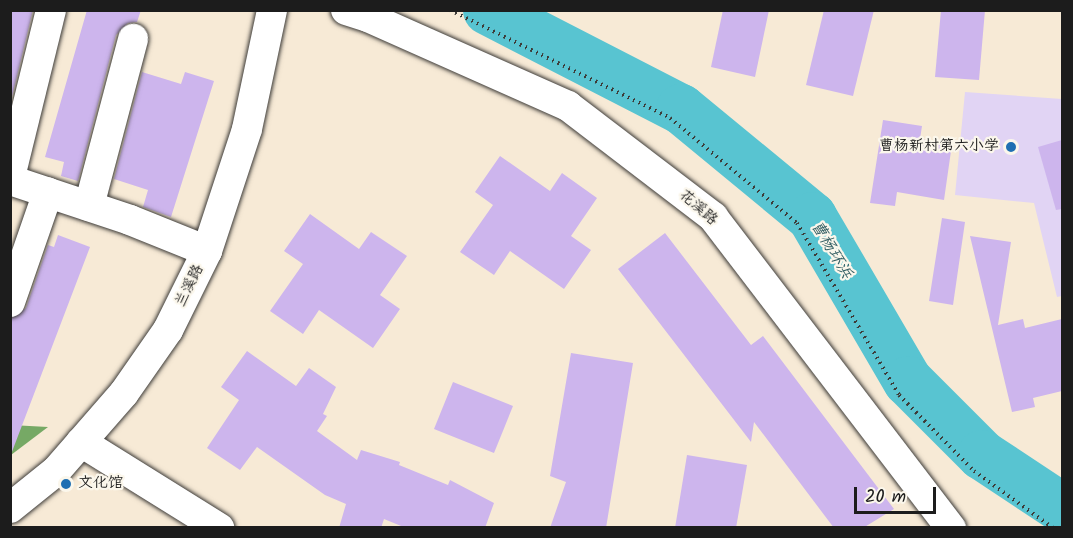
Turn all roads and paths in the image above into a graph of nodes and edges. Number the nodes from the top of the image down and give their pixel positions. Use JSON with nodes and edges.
{"nodes":[{"id":1,"x":51,"y":10,"type":"edge"},
{"id":2,"x":272,"y":10,"type":"edge"},
{"id":3,"x":346,"y":10,"type":"edge"},
{"id":4,"x":133,"y":39,"type":"dead end"},
{"id":5,"x":10,"y":179,"type":"edge"},
{"id":6,"x":48,"y":192,"type":"junction"},
{"id":7,"x":89,"y":206,"type":"junction"},
{"id":8,"x":207,"y":251,"type":"junction"},
{"id":9,"x":10,"y":302,"type":"edge"},
{"id":10,"x":81,"y":442,"type":"junction"},
{"id":11,"x":10,"y":508,"type":"edge"},
{"id":12,"x":219,"y":528,"type":"edge"},
{"id":13,"x":951,"y":528,"type":"edge"}],
"edges":[{"from":1,"to":5,"type":"street"},
{"from":2,"to":8,"type":"street","name":"兰溪路"},
{"from":3,"to":13,"type":"street","name":"花溪路"},
{"from":4,"to":7,"type":"street"},
{"from":5,"to":6,"type":"street"},
{"from":6,"to":7,"type":"street"},
{"from":6,"to":9,"type":"street"},
{"from":7,"to":8,"type":"street"},
{"from":8,"to":10,"type":"street","name":"兰溪路"},
{"from":10,"to":11,"type":"street","name":"兰溪路"},
{"from":10,"to":12,"type":"street"}]}
